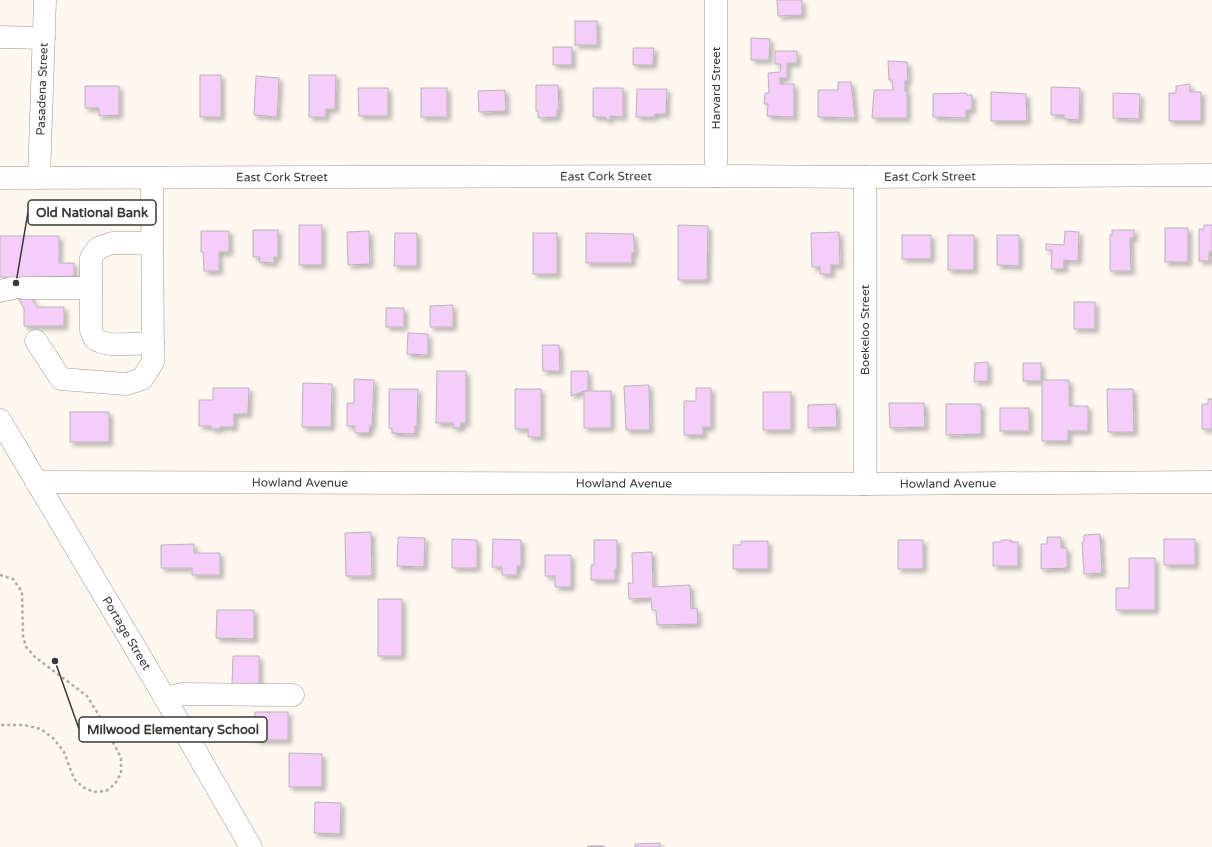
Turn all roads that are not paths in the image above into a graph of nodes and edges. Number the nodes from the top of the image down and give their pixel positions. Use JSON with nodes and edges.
{"nodes":[{"id":1,"x":45,"y":0,"type":"edge"},
{"id":2,"x":716,"y":0,"type":"edge"},
{"id":3,"x":0,"y":37,"type":"edge"},
{"id":4,"x":44,"y":38,"type":"junction"},
{"id":5,"x":1212,"y":175,"type":"edge"},
{"id":6,"x":716,"y":176,"type":"junction"},
{"id":7,"x":865,"y":177,"type":"junction"},
{"id":8,"x":0,"y":178,"type":"edge"},
{"id":9,"x":39,"y":178,"type":"junction"},
{"id":10,"x":152,"y":178,"type":"junction"},
{"id":11,"x":152,"y":243,"type":"junction"},
{"id":12,"x":91,"y":288,"type":"junction"},
{"id":13,"x":12,"y":289,"type":"edge"},
{"id":14,"x":36,"y":341,"type":"dead end"},
{"id":15,"x":152,"y":342,"type":"junction"},
{"id":16,"x":0,"y":420,"type":"edge"},
{"id":17,"x":36,"y":482,"type":"junction"},
{"id":18,"x":1212,"y":482,"type":"edge"},
{"id":19,"x":865,"y":484,"type":"junction"},
{"id":20,"x":293,"y":695,"type":"dead end"},
{"id":21,"x":165,"y":698,"type":"junction"},
{"id":22,"x":251,"y":847,"type":"edge"}],
"edges":[{"from":1,"to":4,"type":"street","name":"Pasadena Street"},
{"from":2,"to":6,"type":"street","name":"Harvard Street"},
{"from":3,"to":4,"type":"street"},
{"from":4,"to":9,"type":"street","name":"Pasadena Street"},
{"from":5,"to":7,"type":"street","name":"East Cork Street"},
{"from":6,"to":7,"type":"street","name":"East Cork Street"},
{"from":6,"to":10,"type":"street","name":"East Cork Street"},
{"from":7,"to":19,"type":"street","name":"Boekeloo Street"},
{"from":8,"to":9,"type":"street","name":"East Cork Street"},
{"from":9,"to":10,"type":"street","name":"East Cork Street"},
{"from":10,"to":11,"type":"street"},
{"from":11,"to":12,"type":"street"},
{"from":11,"to":15,"type":"street"},
{"from":12,"to":13,"type":"street"},
{"from":12,"to":15,"type":"street"},
{"from":14,"to":15,"type":"street"},
{"from":16,"to":17,"type":"street","name":"Portage Street"},
{"from":17,"to":19,"type":"street","name":"Howland Avenue"},
{"from":17,"to":21,"type":"street","name":"Portage Street"},
{"from":18,"to":19,"type":"street","name":"Howland Avenue"},
{"from":20,"to":21,"type":"street"},
{"from":21,"to":22,"type":"street","name":"Portage Street"}]}
